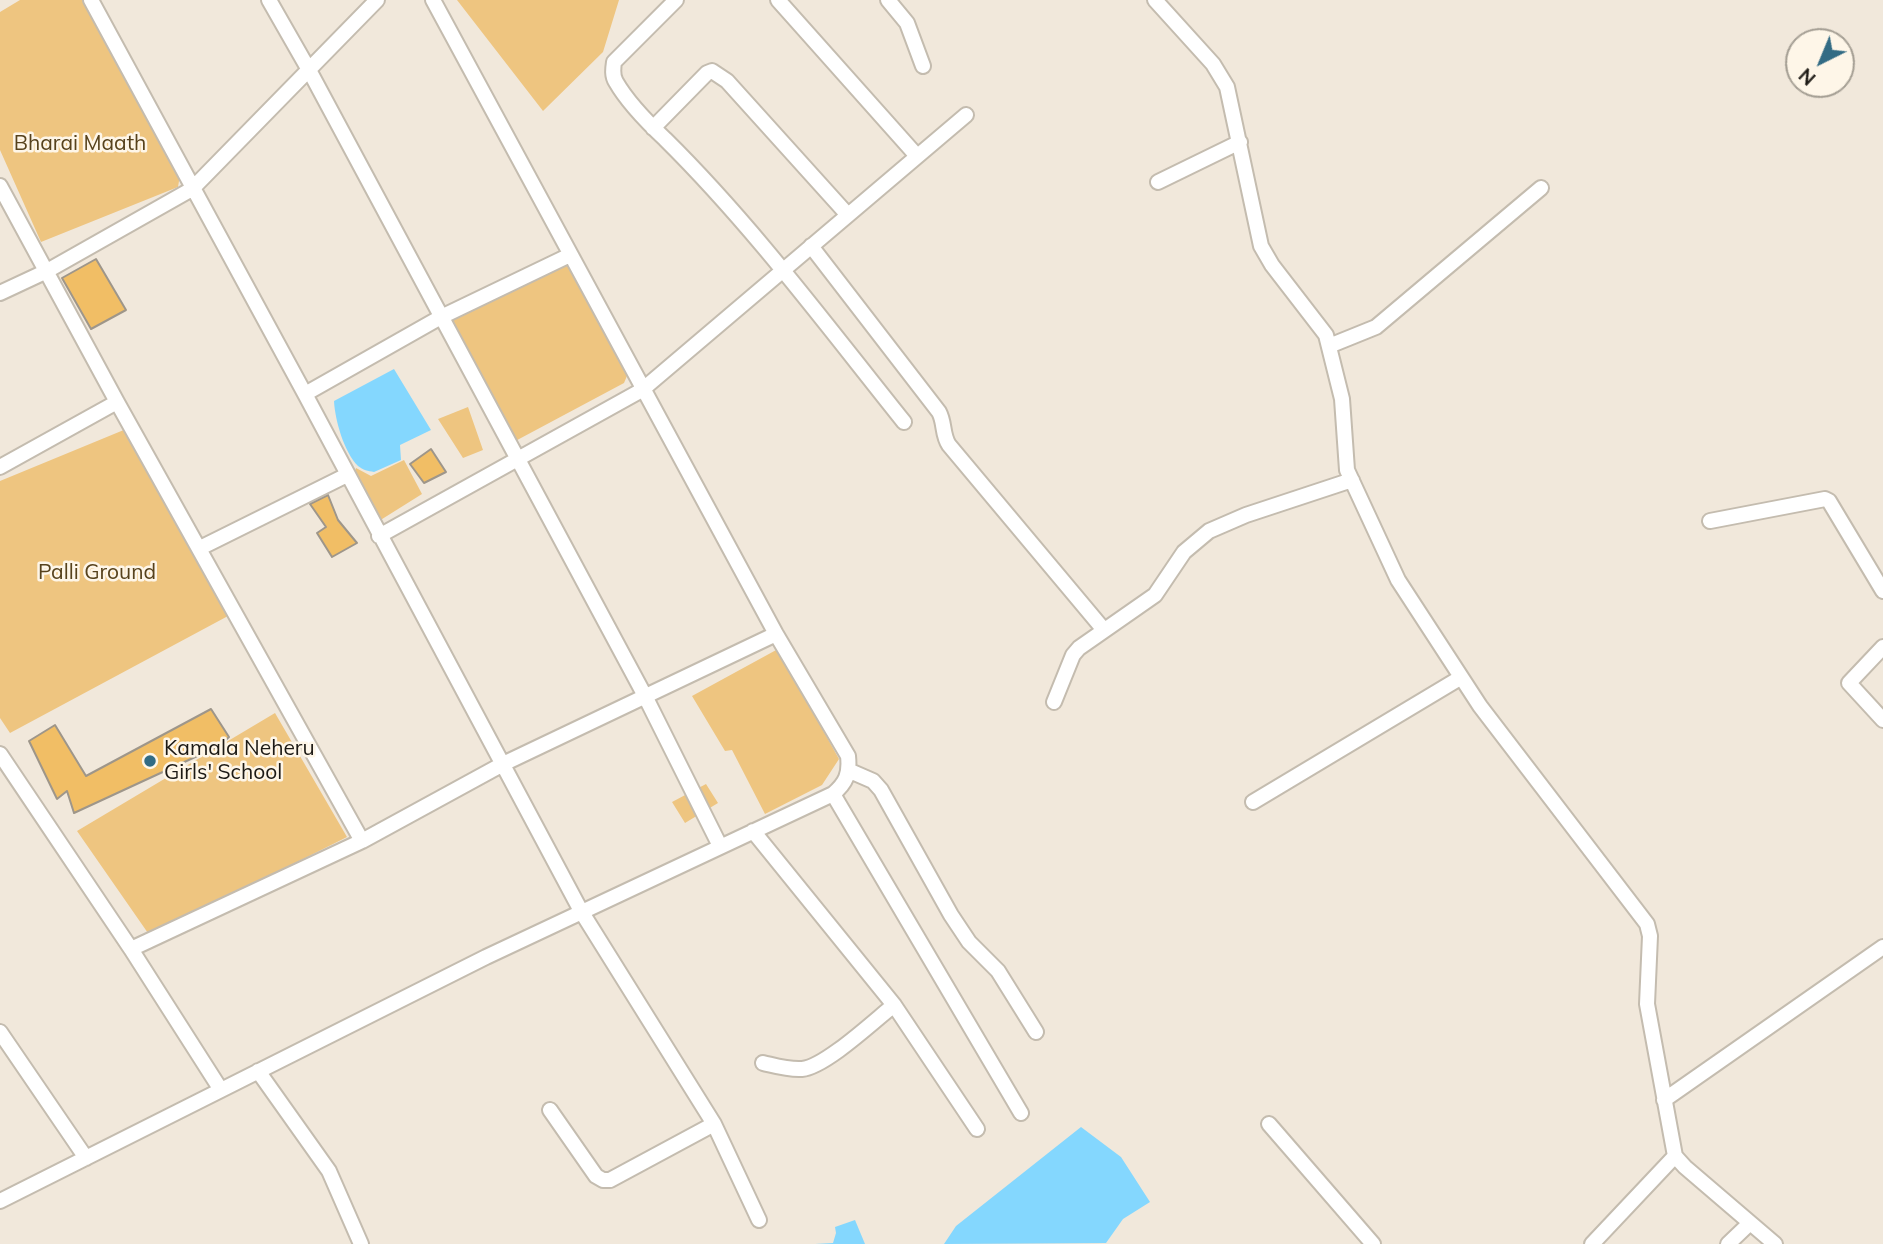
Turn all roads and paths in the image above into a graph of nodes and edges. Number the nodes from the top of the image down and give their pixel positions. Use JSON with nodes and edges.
{"nodes":[{"id":1,"x":91,"y":0,"type":"edge"},
{"id":2,"x":268,"y":0,"type":"edge"},
{"id":3,"x":377,"y":0,"type":"edge"},
{"id":4,"x":433,"y":0,"type":"edge"},
{"id":5,"x":676,"y":0,"type":"edge"},
{"id":6,"x":778,"y":0,"type":"edge"},
{"id":7,"x":888,"y":0,"type":"edge"},
{"id":8,"x":1155,"y":0,"type":"edge"},
{"id":9,"x":923,"y":66,"type":"dead end"},
{"id":10,"x":309,"y":70,"type":"junction"},
{"id":11,"x":967,"y":115,"type":"dead end"},
{"id":12,"x":653,"y":128,"type":"junction"},
{"id":13,"x":1240,"y":142,"type":"junction"},
{"id":14,"x":918,"y":156,"type":"junction"},
{"id":15,"x":1158,"y":182,"type":"dead end"},
{"id":16,"x":0,"y":186,"type":"edge"},
{"id":17,"x":1541,"y":188,"type":"dead end"},
{"id":18,"x":192,"y":189,"type":"junction"},
{"id":19,"x":848,"y":214,"type":"junction"},
{"id":20,"x":810,"y":246,"type":"junction"},
{"id":21,"x":570,"y":255,"type":"junction"},
{"id":22,"x":783,"y":270,"type":"junction"},
{"id":23,"x":47,"y":271,"type":"junction"},
{"id":24,"x":0,"y":293,"type":"edge"},
{"id":25,"x":441,"y":317,"type":"junction"},
{"id":26,"x":1329,"y":346,"type":"junction"},
{"id":27,"x":642,"y":390,"type":"junction"},
{"id":28,"x":305,"y":394,"type":"junction"},
{"id":29,"x":117,"y":402,"type":"junction"},
{"id":30,"x":904,"y":422,"type":"dead end"},
{"id":31,"x":517,"y":458,"type":"junction"},
{"id":32,"x":0,"y":467,"type":"edge"},
{"id":33,"x":347,"y":475,"type":"junction"},
{"id":34,"x":1352,"y":480,"type":"junction"},
{"id":35,"x":1710,"y":521,"type":"dead end"},
{"id":36,"x":379,"y":536,"type":"junction"},
{"id":37,"x":200,"y":548,"type":"junction"},
{"id":38,"x":1883,"y":591,"type":"edge"},
{"id":39,"x":1104,"y":630,"type":"junction"},
{"id":40,"x":776,"y":634,"type":"junction"},
{"id":41,"x":1883,"y":647,"type":"edge"},
{"id":42,"x":1460,"y":678,"type":"junction"},
{"id":43,"x":645,"y":696,"type":"junction"},
{"id":44,"x":1054,"y":702,"type":"dead end"},
{"id":45,"x":1883,"y":720,"type":"edge"},
{"id":46,"x":0,"y":754,"type":"edge"},
{"id":47,"x":503,"y":764,"type":"junction"},
{"id":48,"x":850,"y":771,"type":"junction"},
{"id":49,"x":833,"y":794,"type":"junction"},
{"id":50,"x":1253,"y":802,"type":"dead end"},
{"id":51,"x":753,"y":831,"type":"junction"},
{"id":52,"x":362,"y":841,"type":"junction"},
{"id":53,"x":720,"y":846,"type":"junction"},
{"id":54,"x":581,"y":911,"type":"junction"},
{"id":55,"x":1883,"y":947,"type":"edge"},
{"id":56,"x":131,"y":949,"type":"junction"},
{"id":57,"x":894,"y":1005,"type":"junction"},
{"id":58,"x":0,"y":1032,"type":"edge"},
{"id":59,"x":1036,"y":1032,"type":"dead end"},
{"id":60,"x":763,"y":1063,"type":"dead end"},
{"id":61,"x":258,"y":1072,"type":"junction"},
{"id":62,"x":220,"y":1090,"type":"junction"},
{"id":63,"x":1664,"y":1100,"type":"junction"},
{"id":64,"x":550,"y":1110,"type":"dead end"},
{"id":65,"x":1021,"y":1113,"type":"dead end"},
{"id":66,"x":714,"y":1124,"type":"junction"},
{"id":67,"x":1269,"y":1124,"type":"dead end"},
{"id":68,"x":977,"y":1129,"type":"dead end"},
{"id":69,"x":1675,"y":1156,"type":"junction"},
{"id":70,"x":86,"y":1158,"type":"junction"},
{"id":71,"x":0,"y":1201,"type":"edge"},
{"id":72,"x":758,"y":1220,"type":"dead end"},
{"id":73,"x":1750,"y":1223,"type":"junction"},
{"id":74,"x":360,"y":1244,"type":"edge"},
{"id":75,"x":1373,"y":1244,"type":"edge"},
{"id":76,"x":1592,"y":1244,"type":"edge"},
{"id":77,"x":1728,"y":1244,"type":"edge"},
{"id":78,"x":1775,"y":1244,"type":"edge"}],
"edges":[{"from":1,"to":18,"type":"street"},
{"from":2,"to":10,"type":"street"},
{"from":3,"to":10,"type":"street"},
{"from":4,"to":21,"type":"street"},
{"from":5,"to":12,"type":"street"},
{"from":6,"to":14,"type":"street"},
{"from":7,"to":9,"type":"street"},
{"from":8,"to":13,"type":"street"},
{"from":10,"to":18,"type":"street"},
{"from":10,"to":25,"type":"street"},
{"from":11,"to":14,"type":"street"},
{"from":12,"to":19,"type":"street"},
{"from":12,"to":22,"type":"street"},
{"from":13,"to":15,"type":"street"},
{"from":13,"to":26,"type":"street"},
{"from":14,"to":19,"type":"street"},
{"from":16,"to":23,"type":"street"},
{"from":17,"to":26,"type":"street"},
{"from":18,"to":23,"type":"street"},
{"from":18,"to":28,"type":"street"},
{"from":19,"to":20,"type":"street"},
{"from":20,"to":22,"type":"street"},
{"from":20,"to":39,"type":"street"},
{"from":21,"to":25,"type":"street"},
{"from":21,"to":27,"type":"street"},
{"from":22,"to":27,"type":"street"},
{"from":22,"to":30,"type":"street"},
{"from":23,"to":24,"type":"street"},
{"from":23,"to":29,"type":"street"},
{"from":25,"to":28,"type":"street"},
{"from":25,"to":31,"type":"street"},
{"from":26,"to":34,"type":"street"},
{"from":27,"to":31,"type":"street"},
{"from":27,"to":40,"type":"street"},
{"from":28,"to":33,"type":"street"},
{"from":29,"to":32,"type":"street"},
{"from":29,"to":37,"type":"street"},
{"from":31,"to":36,"type":"street"},
{"from":31,"to":43,"type":"street"},
{"from":33,"to":36,"type":"street"},
{"from":33,"to":37,"type":"street"},
{"from":34,"to":39,"type":"street"},
{"from":34,"to":42,"type":"street"},
{"from":35,"to":38,"type":"street"},
{"from":36,"to":47,"type":"street"},
{"from":37,"to":52,"type":"street"},
{"from":39,"to":44,"type":"street"},
{"from":40,"to":43,"type":"street"},
{"from":40,"to":48,"type":"street"},
{"from":41,"to":45,"type":"street"},
{"from":42,"to":50,"type":"street"},
{"from":42,"to":63,"type":"street"},
{"from":43,"to":47,"type":"street"},
{"from":43,"to":53,"type":"street"},
{"from":46,"to":56,"type":"street"},
{"from":47,"to":52,"type":"street"},
{"from":47,"to":54,"type":"street"},
{"from":48,"to":49,"type":"street"},
{"from":48,"to":59,"type":"street"},
{"from":49,"to":51,"type":"street"},
{"from":49,"to":65,"type":"street"},
{"from":51,"to":53,"type":"street"},
{"from":51,"to":57,"type":"street"},
{"from":52,"to":56,"type":"street"},
{"from":53,"to":54,"type":"street"},
{"from":54,"to":61,"type":"street"},
{"from":54,"to":66,"type":"street"},
{"from":55,"to":63,"type":"street"},
{"from":56,"to":62,"type":"street"},
{"from":57,"to":60,"type":"street"},
{"from":57,"to":68,"type":"street"},
{"from":58,"to":70,"type":"street"},
{"from":61,"to":62,"type":"street"},
{"from":61,"to":74,"type":"street"},
{"from":62,"to":70,"type":"street"},
{"from":63,"to":69,"type":"street"},
{"from":64,"to":66,"type":"street"},
{"from":66,"to":72,"type":"street"},
{"from":67,"to":75,"type":"street"},
{"from":69,"to":73,"type":"street"},
{"from":69,"to":76,"type":"street"},
{"from":70,"to":71,"type":"street"},
{"from":73,"to":77,"type":"street"},
{"from":73,"to":78,"type":"street"}]}
